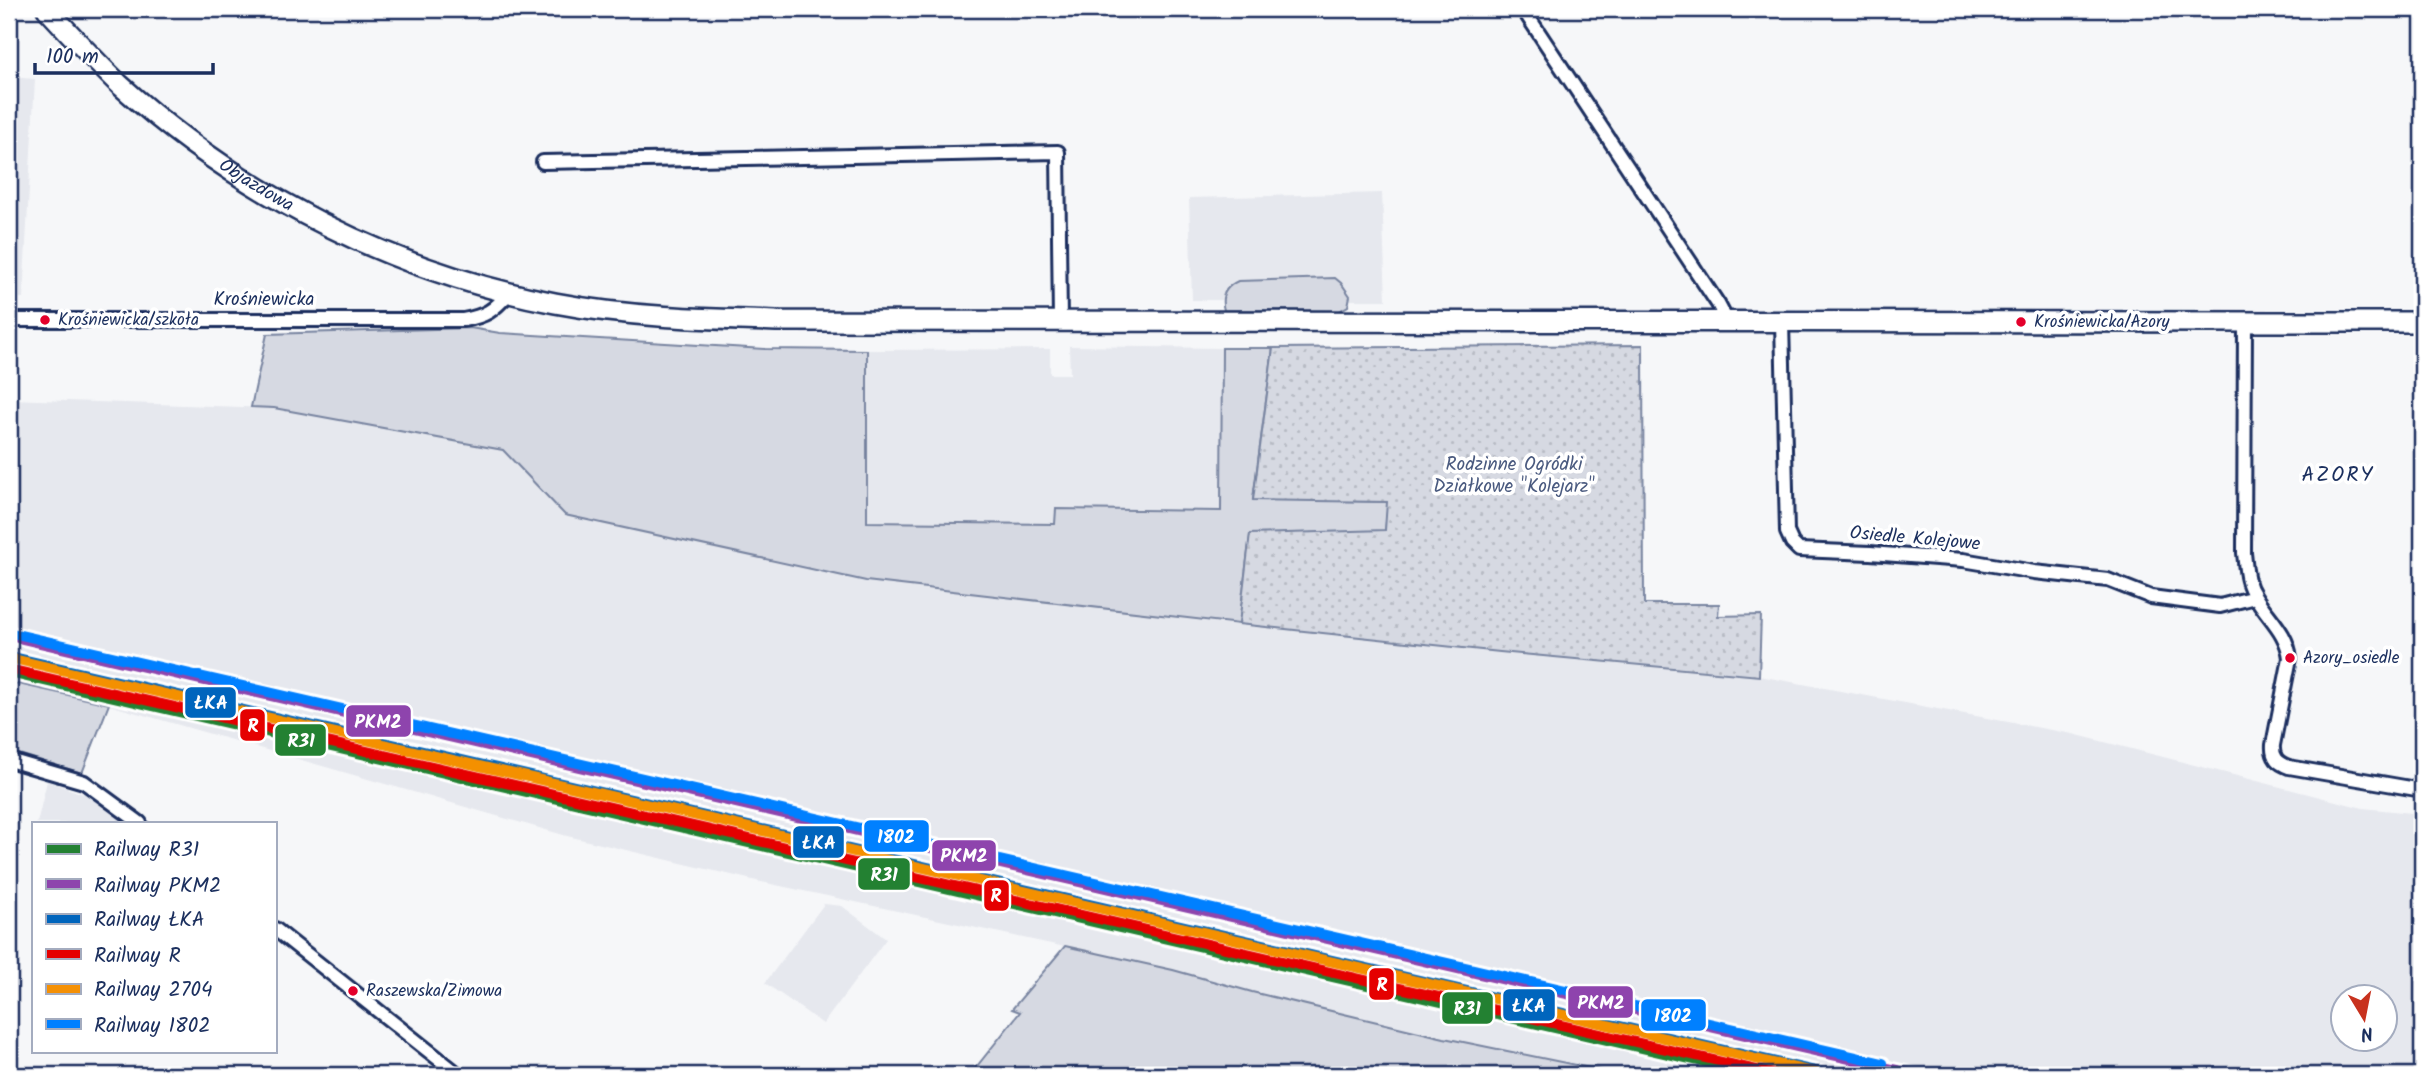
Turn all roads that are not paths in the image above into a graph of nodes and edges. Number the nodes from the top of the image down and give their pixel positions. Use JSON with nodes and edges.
{"nodes":[{"id":1,"x":47,"y":9,"type":"edge"},
{"id":2,"x":1523,"y":9,"type":"edge"},
{"id":3,"x":543,"y":162,"type":"dead end"},
{"id":4,"x":509,"y":293,"type":"junction"},
{"id":5,"x":9,"y":320,"type":"edge"},
{"id":6,"x":1060,"y":321,"type":"junction"},
{"id":7,"x":1727,"y":321,"type":"junction"},
{"id":8,"x":2245,"y":321,"type":"junction"},
{"id":9,"x":1782,"y":322,"type":"junction"},
{"id":10,"x":2422,"y":322,"type":"edge"},
{"id":11,"x":2255,"y":597,"type":"junction"},
{"id":12,"x":9,"y":760,"type":"edge"},
{"id":13,"x":2422,"y":790,"type":"edge"},
{"id":14,"x":139,"y":822,"type":"edge"},
{"id":15,"x":276,"y":930,"type":"edge"},
{"id":16,"x":459,"y":1075,"type":"edge"}],
"edges":[{"from":1,"to":4,"type":"main road","name":"Objazdowa"},
{"from":2,"to":7,"type":"street"},
{"from":3,"to":6,"type":"street"},
{"from":4,"to":5,"type":"street","name":"Krośniewicka"},
{"from":4,"to":6,"type":"main road","name":"Objazdowa"},
{"from":6,"to":7,"type":"main road","name":"Objazdowa"},
{"from":7,"to":9,"type":"main road","name":"Objazdowa"},
{"from":8,"to":9,"type":"main road","name":"Objazdowa"},
{"from":8,"to":10,"type":"main road","name":"Objazdowa"},
{"from":8,"to":11,"type":"street"},
{"from":9,"to":11,"type":"street","name":"Osiedle Kolejowe"},
{"from":11,"to":13,"type":"street"},
{"from":12,"to":14,"type":"street"},
{"from":15,"to":16,"type":"street"}]}
